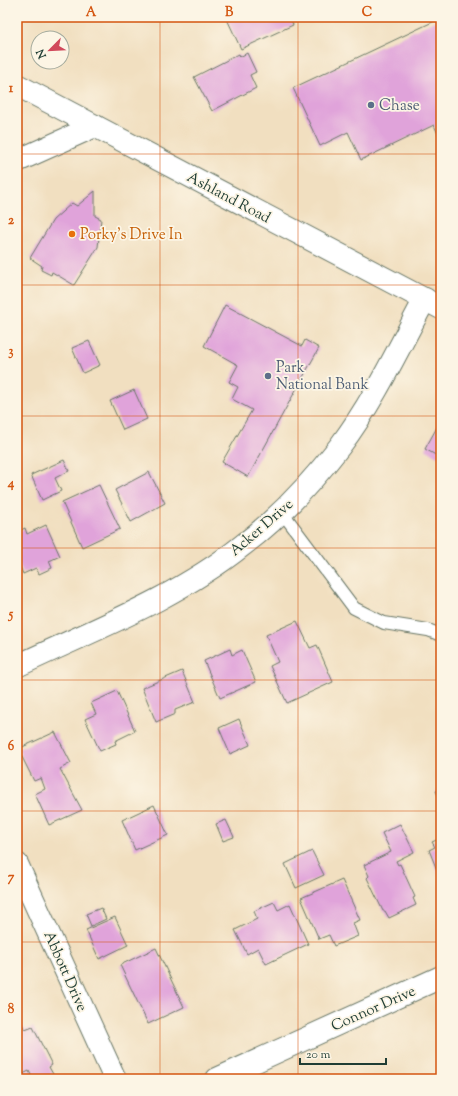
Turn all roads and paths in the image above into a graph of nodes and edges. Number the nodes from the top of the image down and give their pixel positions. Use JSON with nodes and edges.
{"nodes":[{"id":1,"x":17,"y":85,"type":"edge"},
{"id":2,"x":95,"y":126,"type":"junction"},
{"id":3,"x":17,"y":161,"type":"edge"},
{"id":4,"x":433,"y":304,"type":"edge"},
{"id":5,"x":282,"y":512,"type":"junction"},
{"id":6,"x":441,"y":635,"type":"edge"},
{"id":7,"x":17,"y":666,"type":"edge"},
{"id":8,"x":17,"y":864,"type":"edge"},
{"id":9,"x":441,"y":977,"type":"edge"},
{"id":10,"x":114,"y":1079,"type":"edge"},
{"id":11,"x":217,"y":1079,"type":"edge"}],
"edges":[{"from":1,"to":2,"type":"street","name":"Ashland Road"},
{"from":2,"to":3,"type":"street"},
{"from":2,"to":4,"type":"street","name":"Ashland Road"},
{"from":4,"to":5,"type":"street","name":"Acker Drive"},
{"from":5,"to":6,"type":"lane"},
{"from":5,"to":7,"type":"street","name":"Acker Drive"},
{"from":8,"to":10,"type":"street","name":"Abbott Drive"},
{"from":9,"to":11,"type":"street","name":"Connor Drive"}]}
